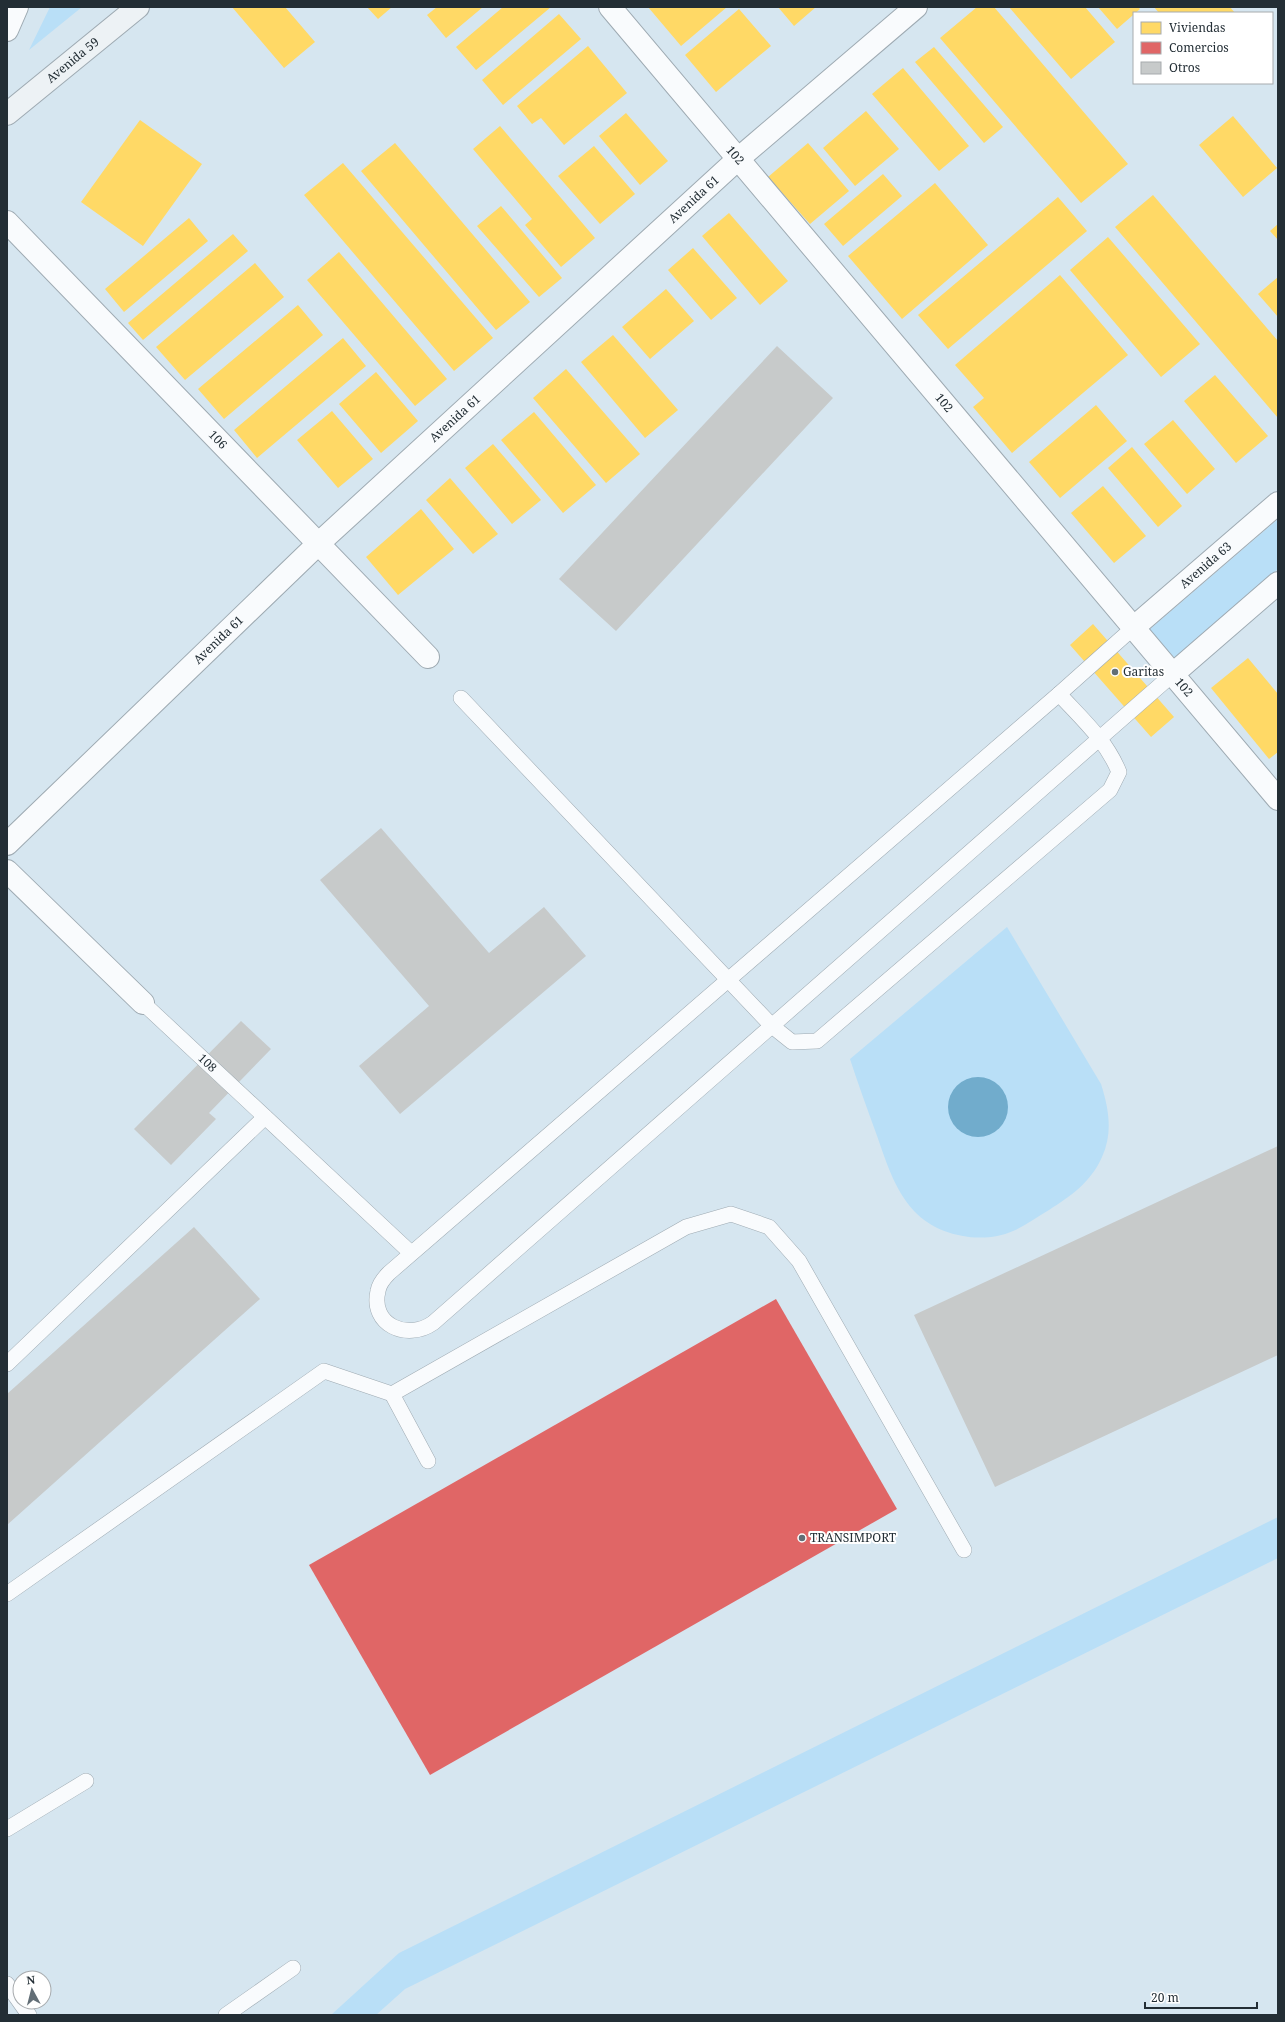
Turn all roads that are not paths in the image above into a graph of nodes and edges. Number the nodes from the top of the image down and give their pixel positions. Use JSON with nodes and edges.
{"nodes":[{"id":1,"x":17,"y":7,"type":"edge"},
{"id":2,"x":138,"y":7,"type":"edge"},
{"id":3,"x":610,"y":7,"type":"edge"},
{"id":4,"x":916,"y":7,"type":"edge"},
{"id":5,"x":7,"y":30,"type":"edge"},
{"id":6,"x":7,"y":114,"type":"edge"},
{"id":7,"x":738,"y":159,"type":"junction"},
{"id":8,"x":7,"y":222,"type":"edge"},
{"id":9,"x":1278,"y":503,"type":"edge"},
{"id":10,"x":318,"y":544,"type":"junction"},
{"id":11,"x":1278,"y":584,"type":"edge"},
{"id":12,"x":1133,"y":628,"type":"junction"},
{"id":13,"x":428,"y":657,"type":"dead end"},
{"id":14,"x":1173,"y":674,"type":"junction"},
{"id":15,"x":1059,"y":694,"type":"junction"},
{"id":16,"x":461,"y":698,"type":"dead end"},
{"id":17,"x":1100,"y":739,"type":"junction"},
{"id":18,"x":1278,"y":799,"type":"edge"},
{"id":19,"x":7,"y":844,"type":"edge"},
{"id":20,"x":7,"y":871,"type":"edge"},
{"id":21,"x":728,"y":979,"type":"junction"},
{"id":22,"x":143,"y":1003,"type":"joint"},
{"id":23,"x":772,"y":1026,"type":"junction"},
{"id":24,"x":265,"y":1117,"type":"junction"},
{"id":25,"x":411,"y":1253,"type":"junction"},
{"id":26,"x":7,"y":1364,"type":"edge"},
{"id":27,"x":392,"y":1394,"type":"junction"},
{"id":28,"x":428,"y":1461,"type":"dead end"},
{"id":29,"x":964,"y":1550,"type":"dead end"},
{"id":30,"x":7,"y":1594,"type":"edge"},
{"id":31,"x":86,"y":1781,"type":"dead end"},
{"id":32,"x":7,"y":1829,"type":"edge"},
{"id":33,"x":293,"y":1968,"type":"dead end"},
{"id":34,"x":7,"y":1984,"type":"edge"},
{"id":35,"x":29,"y":2015,"type":"edge"},
{"id":36,"x":226,"y":2015,"type":"edge"}],
"edges":[{"from":1,"to":5,"type":"street"},
{"from":2,"to":6,"type":"street","name":"Avenida 59"},
{"from":3,"to":7,"type":"street","name":"102"},
{"from":4,"to":7,"type":"street","name":"Avenida 61"},
{"from":7,"to":10,"type":"street","name":"Avenida 61"},
{"from":7,"to":12,"type":"street","name":"102"},
{"from":8,"to":10,"type":"street","name":"106"},
{"from":9,"to":12,"type":"street","name":"Avenida 63"},
{"from":10,"to":13,"type":"street","name":"106"},
{"from":10,"to":19,"type":"street","name":"Avenida 61"},
{"from":11,"to":14,"type":"street"},
{"from":12,"to":14,"type":"street","name":"102"},
{"from":12,"to":15,"type":"lane"},
{"from":14,"to":17,"type":"lane"},
{"from":14,"to":18,"type":"street","name":"102"},
{"from":15,"to":17,"type":"lane"},
{"from":15,"to":21,"type":"lane"},
{"from":16,"to":21,"type":"lane"},
{"from":17,"to":23,"type":"lane"},
{"from":17,"to":23,"type":"lane"},
{"from":20,"to":22,"type":"street","name":"108"},
{"from":21,"to":23,"type":"lane"},
{"from":21,"to":25,"type":"lane"},
{"from":22,"to":24,"type":"lane","name":"108"},
{"from":23,"to":25,"type":"lane"},
{"from":24,"to":25,"type":"lane","name":"108"},
{"from":24,"to":26,"type":"lane"},
{"from":27,"to":28,"type":"lane"},
{"from":27,"to":29,"type":"lane"},
{"from":27,"to":30,"type":"lane"},
{"from":31,"to":32,"type":"lane"},
{"from":33,"to":36,"type":"lane"},
{"from":34,"to":35,"type":"lane"}]}
